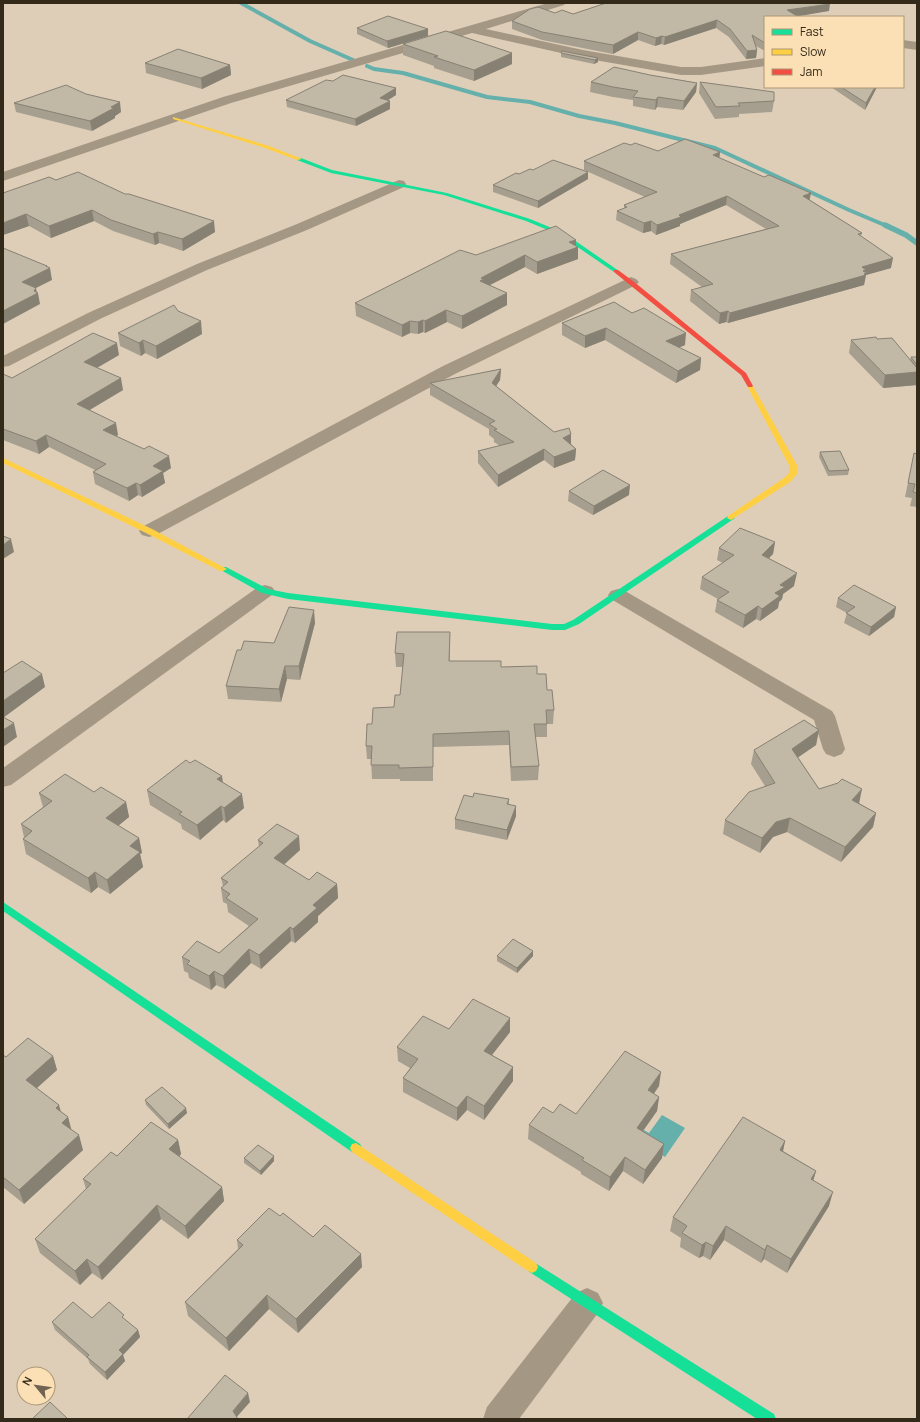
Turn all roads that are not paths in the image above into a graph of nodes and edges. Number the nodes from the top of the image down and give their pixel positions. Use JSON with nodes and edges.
{"nodes":[{"id":1,"x":560,"y":3,"type":"edge"},
{"id":2,"x":471,"y":30,"type":"junction"},
{"id":3,"x":904,"y":44,"type":"edge"},
{"id":4,"x":917,"y":46,"type":"edge"},
{"id":5,"x":764,"y":62,"type":"edge"},
{"id":6,"x":174,"y":118,"type":"junction"},
{"id":7,"x":3,"y":177,"type":"edge"},
{"id":8,"x":399,"y":184,"type":"junction"},
{"id":9,"x":631,"y":282,"type":"junction"},
{"id":10,"x":3,"y":362,"type":"edge"},
{"id":11,"x":3,"y":460,"type":"edge"},
{"id":12,"x":149,"y":531,"type":"junction"},
{"id":13,"x":266,"y":591,"type":"junction"},
{"id":14,"x":618,"y":595,"type":"junction"},
{"id":15,"x":834,"y":749,"type":"dead end"},
{"id":16,"x":3,"y":779,"type":"edge"},
{"id":17,"x":3,"y":906,"type":"edge"},
{"id":18,"x":587,"y":1303,"type":"junction"},
{"id":19,"x":499,"y":1419,"type":"edge"},
{"id":20,"x":769,"y":1419,"type":"edge"}],
"edges":[{"from":1,"to":2,"type":"street"},
{"from":2,"to":5,"type":"street"},
{"from":2,"to":6,"type":"street"},
{"from":3,"to":4,"type":"street"},
{"from":6,"to":7,"type":"street"},
{"from":6,"to":8,"type":"street"},
{"from":8,"to":9,"type":"street"},
{"from":8,"to":10,"type":"street"},
{"from":9,"to":12,"type":"street"},
{"from":9,"to":14,"type":"street"},
{"from":11,"to":12,"type":"street"},
{"from":12,"to":13,"type":"street"},
{"from":13,"to":14,"type":"street"},
{"from":13,"to":16,"type":"street"},
{"from":14,"to":15,"type":"street"},
{"from":17,"to":18,"type":"street"},
{"from":18,"to":19,"type":"street"},
{"from":18,"to":20,"type":"street"}]}
